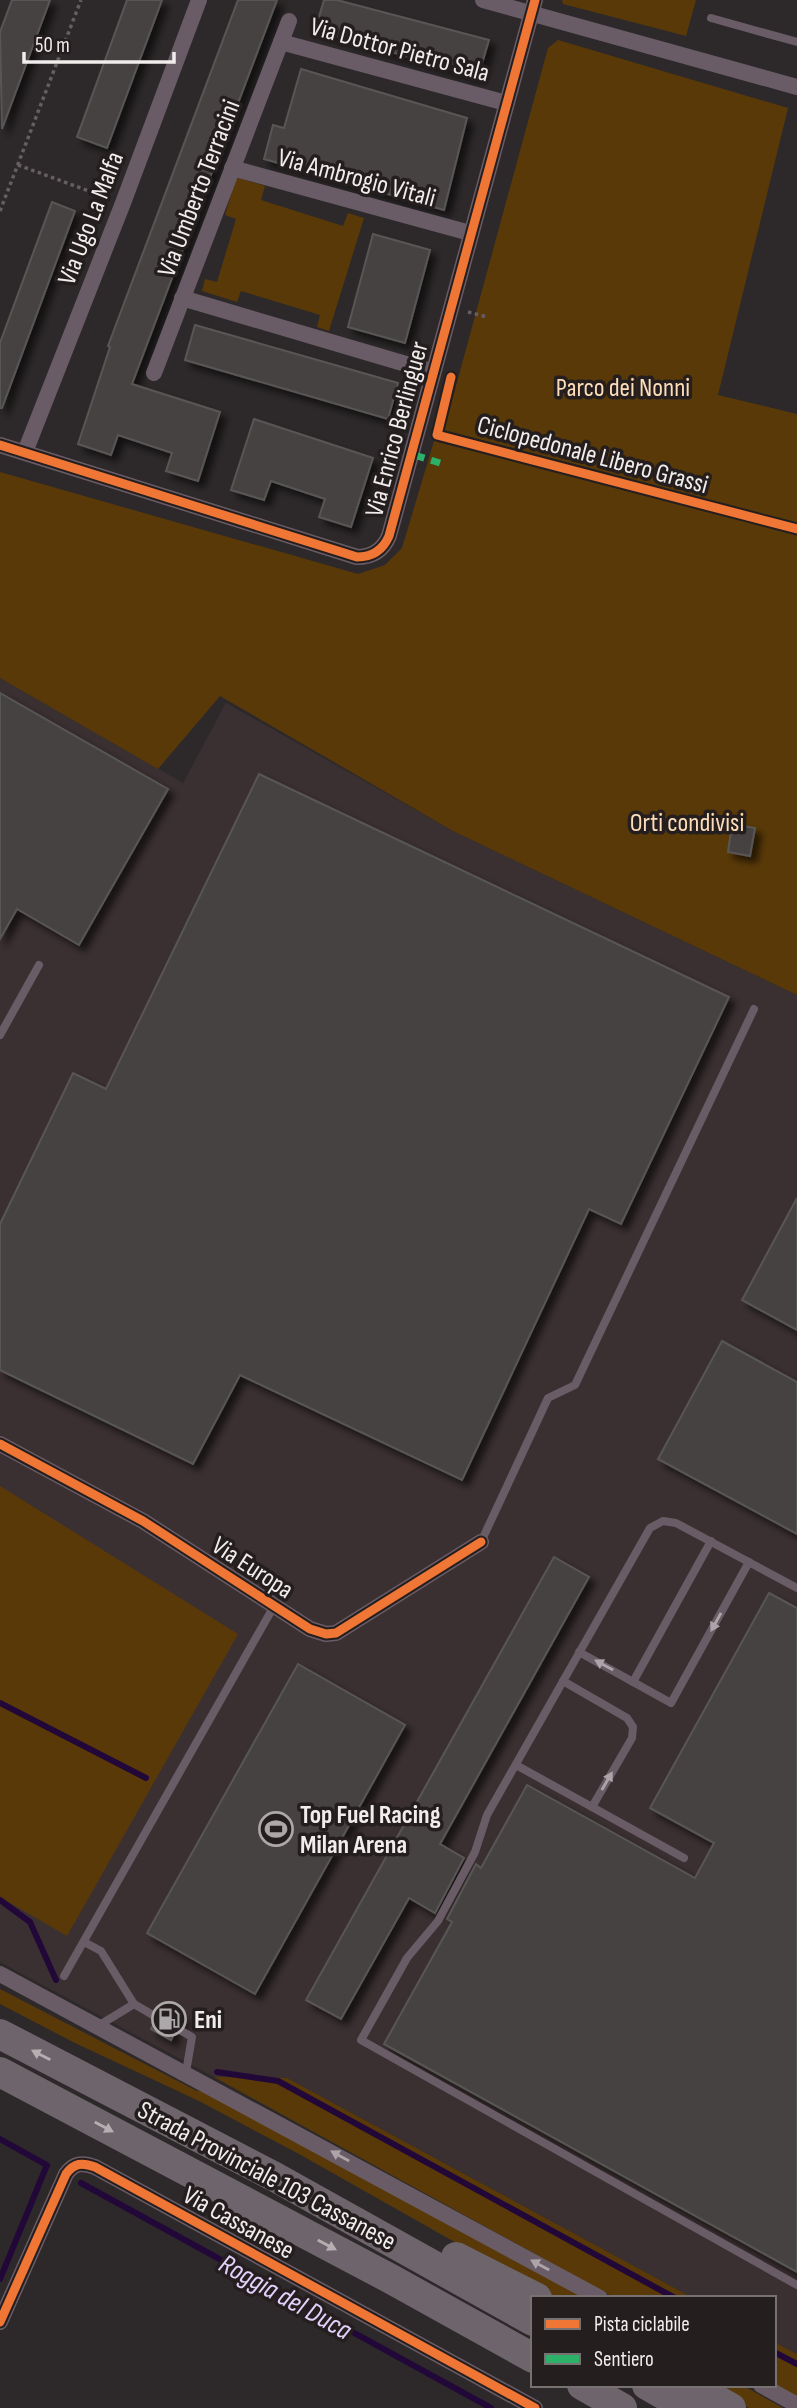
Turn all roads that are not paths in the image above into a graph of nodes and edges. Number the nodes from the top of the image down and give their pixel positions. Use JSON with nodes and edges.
{"nodes":[{"id":1,"x":199,"y":0,"type":"edge"},
{"id":2,"x":483,"y":0,"type":"edge"},
{"id":3,"x":533,"y":7,"type":"edge"},
{"id":4,"x":711,"y":18,"type":"dead end"},
{"id":5,"x":289,"y":21,"type":"dead end"},
{"id":6,"x":281,"y":42,"type":"junction"},
{"id":7,"x":797,"y":42,"type":"edge"},
{"id":8,"x":797,"y":87,"type":"edge"},
{"id":9,"x":506,"y":103,"type":"junction"},
{"id":10,"x":232,"y":168,"type":"junction"},
{"id":11,"x":470,"y":233,"type":"junction"},
{"id":12,"x":183,"y":298,"type":"junction"},
{"id":13,"x":433,"y":372,"type":"junction"},
{"id":14,"x":154,"y":373,"type":"dead end"},
{"id":15,"x":0,"y":445,"type":"edge"},
{"id":16,"x":25,"y":452,"type":"junction"},
{"id":17,"x":39,"y":965,"type":"dead end"},
{"id":18,"x":754,"y":1009,"type":"dead end"},
{"id":19,"x":0,"y":1035,"type":"edge"},
{"id":20,"x":0,"y":1444,"type":"edge"},
{"id":21,"x":711,"y":1541,"type":"junction"},
{"id":22,"x":481,"y":1542,"type":"joint"},
{"id":23,"x":749,"y":1562,"type":"junction"},
{"id":24,"x":797,"y":1588,"type":"edge"},
{"id":25,"x":274,"y":1606,"type":"junction"},
{"id":26,"x":579,"y":1652,"type":"junction"},
{"id":27,"x":563,"y":1681,"type":"junction"},
{"id":28,"x":633,"y":1682,"type":"junction"},
{"id":29,"x":516,"y":1765,"type":"junction"},
{"id":30,"x":592,"y":1807,"type":"junction"},
{"id":31,"x":684,"y":1858,"type":"dead end"},
{"id":32,"x":84,"y":1942,"type":"junction"},
{"id":33,"x":0,"y":1974,"type":"edge"},
{"id":34,"x":64,"y":1976,"type":"dead end"},
{"id":35,"x":134,"y":2004,"type":"junction"},
{"id":36,"x":158,"y":2018,"type":"dead end"},
{"id":37,"x":97,"y":2025,"type":"junction"},
{"id":38,"x":177,"y":2029,"type":"dead end"},
{"id":39,"x":0,"y":2034,"type":"edge"},
{"id":40,"x":0,"y":2072,"type":"edge"},
{"id":41,"x":186,"y":2072,"type":"junction"},
{"id":42,"x":0,"y":2079,"type":"edge"},
{"id":43,"x":57,"y":2103,"type":"junction"},
{"id":44,"x":275,"y":2176,"type":"junction"},
{"id":45,"x":797,"y":2285,"type":"edge"},
{"id":46,"x":533,"y":2296,"type":"edge"},
{"id":47,"x":596,"y":2296,"type":"edge"},
{"id":48,"x":531,"y":2320,"type":"edge"},
{"id":49,"x":0,"y":2322,"type":"edge"},
{"id":50,"x":531,"y":2357,"type":"edge"},
{"id":51,"x":585,"y":2387,"type":"edge"},
{"id":52,"x":650,"y":2387,"type":"edge"},
{"id":53,"x":694,"y":2387,"type":"edge"},
{"id":54,"x":765,"y":2387,"type":"edge"},
{"id":55,"x":797,"y":2405,"type":"edge"},
{"id":56,"x":535,"y":2408,"type":"edge"},
{"id":57,"x":622,"y":2408,"type":"edge"},
{"id":58,"x":687,"y":2408,"type":"edge"},
{"id":59,"x":731,"y":2408,"type":"edge"}],
"edges":[{"from":1,"to":16,"type":"street","name":"Via Ugo La Malfa"},
{"from":2,"to":3,"type":"street"},
{"from":3,"to":8,"type":"street"},
{"from":3,"to":9,"type":"street","name":"Via Enrico Berlinguer"},
{"from":4,"to":7,"type":"lane"},
{"from":5,"to":6,"type":"street","name":"Via Umberto Terracini"},
{"from":6,"to":9,"type":"street","name":"Via Dottor Pietro Sala"},
{"from":6,"to":10,"type":"street","name":"Via Umberto Terracini"},
{"from":9,"to":11,"type":"street","name":"Via Enrico Berlinguer"},
{"from":10,"to":11,"type":"street","name":"Via Ambrogio Vitali"},
{"from":10,"to":12,"type":"street","name":"Via Umberto Terracini"},
{"from":11,"to":13,"type":"street","name":"Via Enrico Berlinguer"},
{"from":12,"to":13,"type":"street"},
{"from":12,"to":14,"type":"street","name":"Via Umberto Terracini"},
{"from":13,"to":16,"type":"street","name":"Via Enrico Berlinguer"},
{"from":15,"to":16,"type":"street","name":"Via Enrico Berlinguer"},
{"from":17,"to":19,"type":"lane"},
{"from":18,"to":22,"type":"lane"},
{"from":20,"to":25,"type":"street","name":"Via Europa"},
{"from":21,"to":23,"type":"lane"},
{"from":21,"to":26,"type":"lane"},
{"from":21,"to":28,"type":"lane"},
{"from":22,"to":25,"type":"street","name":"Via Europa"},
{"from":23,"to":24,"type":"lane"},
{"from":23,"to":28,"type":"lane","one_way":true},
{"from":25,"to":32,"type":"lane"},
{"from":26,"to":27,"type":"lane"},
{"from":28,"to":26,"type":"lane","one_way":true},
{"from":27,"to":29,"type":"lane"},
{"from":30,"to":27,"type":"lane","one_way":true},
{"from":29,"to":30,"type":"lane"},
{"from":29,"to":45,"type":"lane"},
{"from":30,"to":31,"type":"lane"},
{"from":32,"to":34,"type":"lane"},
{"from":32,"to":35,"type":"lane"},
{"from":33,"to":37,"type":"street"},
{"from":35,"to":36,"type":"lane"},
{"from":35,"to":37,"type":"lane"},
{"from":37,"to":41,"type":"street"},
{"from":38,"to":41,"type":"lane"},
{"from":44,"to":39,"type":"highway","name":"Strada Provinciale 103 Cassanese","one_way":true},
{"from":40,"to":43,"type":"highway","name":"Strada Provinciale 103 Cassanese"},
{"from":47,"to":41,"type":"street","one_way":true},
{"from":42,"to":43,"type":"highway"},
{"from":43,"to":50,"type":"highway","name":"Strada Provinciale 103 Cassanese","one_way":true},
{"from":44,"to":46,"type":"highway"},
{"from":44,"to":48,"type":"highway","name":"Strada Provinciale 103 Cassanese"},
{"from":49,"to":56,"type":"street","name":"Via Cassanese"},
{"from":51,"to":57,"type":"highway"},
{"from":52,"to":58,"type":"highway"},
{"from":53,"to":59,"type":"highway"},
{"from":54,"to":55,"type":"street"}]}
